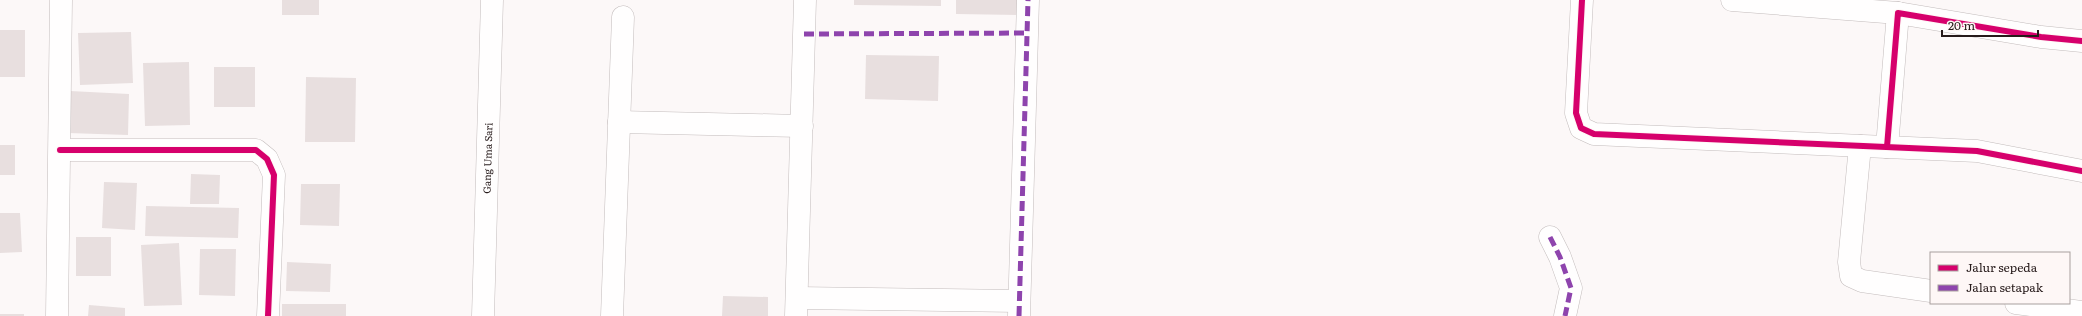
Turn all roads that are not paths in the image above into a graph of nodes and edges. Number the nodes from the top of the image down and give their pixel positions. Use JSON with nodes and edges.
{"nodes":[{"id":1,"x":61,"y":0,"type":"edge"},
{"id":2,"x":492,"y":0,"type":"edge"},
{"id":3,"x":805,"y":0,"type":"edge"},
{"id":4,"x":1028,"y":0,"type":"edge"},
{"id":5,"x":1582,"y":0,"type":"edge"},
{"id":6,"x":1732,"y":0,"type":"edge"},
{"id":7,"x":1898,"y":13,"type":"junction"},
{"id":8,"x":623,"y":17,"type":"dead end"},
{"id":9,"x":2082,"y":41,"type":"edge"},
{"id":10,"x":619,"y":122,"type":"junction"},
{"id":11,"x":802,"y":126,"type":"junction"},
{"id":12,"x":1860,"y":146,"type":"junction"},
{"id":13,"x":1887,"y":147,"type":"junction"},
{"id":14,"x":60,"y":150,"type":"junction"},
{"id":15,"x":2082,"y":171,"type":"edge"},
{"id":16,"x":1550,"y":237,"type":"dead end"},
{"id":17,"x":1930,"y":291,"type":"edge"},
{"id":18,"x":2023,"y":304,"type":"edge"},
{"id":19,"x":797,"y":307,"type":"edge"},
{"id":20,"x":1019,"y":309,"type":"edge"},
{"id":21,"x":2082,"y":312,"type":"edge"},
{"id":22,"x":57,"y":316,"type":"edge"},
{"id":23,"x":268,"y":316,"type":"edge"},
{"id":24,"x":484,"y":316,"type":"edge"},
{"id":25,"x":612,"y":316,"type":"edge"},
{"id":26,"x":1565,"y":316,"type":"edge"}],
"edges":[{"from":1,"to":14,"type":"street"},
{"from":2,"to":24,"type":"street","name":"Gang Uma Sari"},
{"from":3,"to":11,"type":"street"},
{"from":4,"to":20,"type":"street"},
{"from":5,"to":12,"type":"street"},
{"from":6,"to":7,"type":"street"},
{"from":7,"to":9,"type":"street"},
{"from":7,"to":13,"type":"street"},
{"from":8,"to":10,"type":"street"},
{"from":10,"to":11,"type":"street"},
{"from":10,"to":25,"type":"street"},
{"from":11,"to":19,"type":"street"},
{"from":12,"to":13,"type":"street"},
{"from":12,"to":17,"type":"street"},
{"from":13,"to":15,"type":"street"},
{"from":14,"to":22,"type":"street"},
{"from":14,"to":23,"type":"street"},
{"from":16,"to":26,"type":"street"},
{"from":18,"to":21,"type":"street"},
{"from":19,"to":20,"type":"street"}]}
